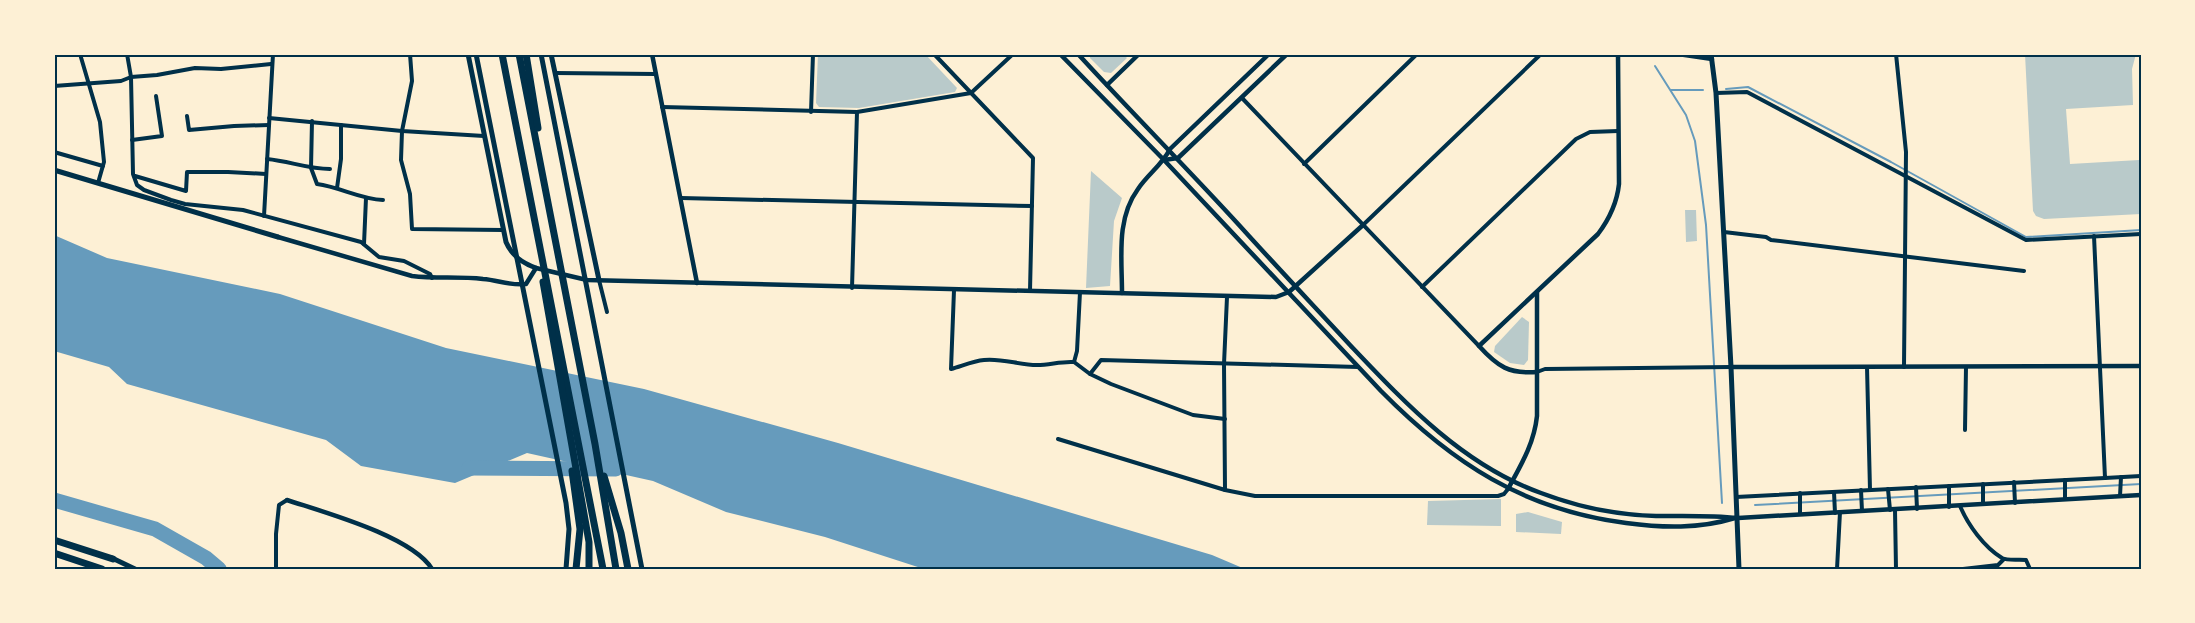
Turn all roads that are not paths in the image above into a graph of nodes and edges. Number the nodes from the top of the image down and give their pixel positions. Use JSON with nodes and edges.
{"nodes":[{"id":1,"x":80,"y":54,"type":"edge"},
{"id":2,"x":127,"y":54,"type":"edge"},
{"id":3,"x":273,"y":54,"type":"edge"},
{"id":4,"x":410,"y":54,"type":"edge"},
{"id":5,"x":468,"y":54,"type":"edge"},
{"id":6,"x":476,"y":54,"type":"edge"},
{"id":7,"x":501,"y":54,"type":"edge"},
{"id":8,"x":519,"y":54,"type":"edge"},
{"id":9,"x":526,"y":54,"type":"edge"},
{"id":10,"x":541,"y":54,"type":"edge"},
{"id":11,"x":551,"y":54,"type":"edge"},
{"id":12,"x":652,"y":54,"type":"edge"},
{"id":13,"x":813,"y":54,"type":"edge"},
{"id":14,"x":934,"y":54,"type":"edge"},
{"id":15,"x":1013,"y":54,"type":"edge"},
{"id":16,"x":1060,"y":54,"type":"edge"},
{"id":17,"x":1078,"y":54,"type":"edge"},
{"id":18,"x":1139,"y":54,"type":"edge"},
{"id":19,"x":1269,"y":54,"type":"edge"},
{"id":20,"x":1287,"y":54,"type":"edge"},
{"id":21,"x":1417,"y":54,"type":"edge"},
{"id":22,"x":1541,"y":54,"type":"edge"},
{"id":23,"x":1617,"y":54,"type":"edge"},
{"id":24,"x":1678,"y":54,"type":"edge"},
{"id":25,"x":1896,"y":54,"type":"edge"},
{"id":26,"x":1712,"y":57,"type":"edge"},
{"id":27,"x":271,"y":64,"type":"junction"},
{"id":28,"x":554,"y":73,"type":"junction"},
{"id":29,"x":656,"y":75,"type":"junction"},
{"id":30,"x":131,"y":77,"type":"junction"},
{"id":31,"x":90,"y":85,"type":"junction"},
{"id":32,"x":1107,"y":85,"type":"junction"},
{"id":33,"x":54,"y":86,"type":"edge"},
{"id":34,"x":971,"y":93,"type":"junction"},
{"id":35,"x":1716,"y":93,"type":"junction"},
{"id":36,"x":156,"y":96,"type":"dead end"},
{"id":37,"x":1242,"y":98,"type":"junction"},
{"id":38,"x":662,"y":107,"type":"junction"},
{"id":39,"x":811,"y":112,"type":"junction"},
{"id":40,"x":857,"y":112,"type":"junction"},
{"id":41,"x":187,"y":116,"type":"dead end"},
{"id":42,"x":269,"y":118,"type":"junction"},
{"id":43,"x":312,"y":121,"type":"junction"},
{"id":44,"x":269,"y":125,"type":"junction"},
{"id":45,"x":341,"y":125,"type":"junction"},
{"id":46,"x":402,"y":131,"type":"junction"},
{"id":47,"x":1618,"y":131,"type":"junction"},
{"id":48,"x":484,"y":136,"type":"junction"},
{"id":49,"x":132,"y":140,"type":"junction"},
{"id":50,"x":1170,"y":149,"type":"junction"},
{"id":51,"x":54,"y":152,"type":"edge"},
{"id":52,"x":1178,"y":158,"type":"junction"},
{"id":53,"x":267,"y":159,"type":"junction"},
{"id":54,"x":1164,"y":160,"type":"junction"},
{"id":55,"x":1304,"y":164,"type":"junction"},
{"id":56,"x":103,"y":166,"type":"junction"},
{"id":57,"x":311,"y":168,"type":"junction"},
{"id":58,"x":330,"y":169,"type":"dead end"},
{"id":59,"x":54,"y":170,"type":"edge"},
{"id":60,"x":266,"y":174,"type":"junction"},
{"id":61,"x":1906,"y":174,"type":"junction"},
{"id":62,"x":134,"y":176,"type":"junction"},
{"id":63,"x":98,"y":183,"type":"junction"},
{"id":64,"x":337,"y":188,"type":"junction"},
{"id":65,"x":545,"y":188,"type":"junction"},
{"id":66,"x":366,"y":198,"type":"junction"},
{"id":67,"x":681,"y":198,"type":"junction"},
{"id":68,"x":171,"y":200,"type":"junction"},
{"id":69,"x":383,"y":200,"type":"dead end"},
{"id":70,"x":855,"y":202,"type":"junction"},
{"id":71,"x":162,"y":203,"type":"junction"},
{"id":72,"x":1032,"y":207,"type":"junction"},
{"id":73,"x":264,"y":216,"type":"junction"},
{"id":74,"x":1363,"y":225,"type":"junction"},
{"id":75,"x":503,"y":230,"type":"junction"},
{"id":76,"x":1724,"y":232,"type":"junction"},
{"id":77,"x":2141,"y":234,"type":"edge"},
{"id":78,"x":2094,"y":236,"type":"junction"},
{"id":79,"x":278,"y":237,"type":"joint"},
{"id":80,"x":364,"y":245,"type":"junction"},
{"id":81,"x":540,"y":248,"type":"junction"},
{"id":82,"x":1906,"y":256,"type":"junction"},
{"id":83,"x":536,"y":268,"type":"junction"},
{"id":84,"x":2024,"y":271,"type":"dead end"},
{"id":85,"x":432,"y":279,"type":"junction"},
{"id":86,"x":599,"y":280,"type":"junction"},
{"id":87,"x":697,"y":284,"type":"junction"},
{"id":88,"x":1295,"y":286,"type":"junction"},
{"id":89,"x":1422,"y":287,"type":"junction"},
{"id":90,"x":852,"y":288,"type":"junction"},
{"id":91,"x":954,"y":290,"type":"junction"},
{"id":92,"x":1030,"y":291,"type":"junction"},
{"id":93,"x":1537,"y":291,"type":"junction"},
{"id":94,"x":1080,"y":292,"type":"junction"},
{"id":95,"x":1289,"y":292,"type":"junction"},
{"id":96,"x":1122,"y":293,"type":"junction"},
{"id":97,"x":1227,"y":297,"type":"junction"},
{"id":98,"x":606,"y":312,"type":"dead end"},
{"id":99,"x":1479,"y":346,"type":"junction"},
{"id":100,"x":1074,"y":362,"type":"junction"},
{"id":101,"x":1224,"y":364,"type":"junction"},
{"id":102,"x":2099,"y":366,"type":"junction"},
{"id":103,"x":2141,"y":366,"type":"edge"},
{"id":104,"x":1358,"y":367,"type":"junction"},
{"id":105,"x":1731,"y":367,"type":"junction"},
{"id":106,"x":1904,"y":367,"type":"junction"},
{"id":107,"x":1966,"y":367,"type":"junction"},
{"id":108,"x":1867,"y":368,"type":"junction"},
{"id":109,"x":1537,"y":372,"type":"junction"},
{"id":110,"x":1090,"y":374,"type":"junction"},
{"id":111,"x":1225,"y":419,"type":"junction"},
{"id":112,"x":567,"y":427,"type":"junction"},
{"id":113,"x":1965,"y":430,"type":"dead end"},
{"id":114,"x":1058,"y":439,"type":"dead end"},
{"id":115,"x":595,"y":444,"type":"junction"},
{"id":116,"x":2141,"y":476,"type":"edge"},
{"id":117,"x":2121,"y":477,"type":"junction"},
{"id":118,"x":2105,"y":478,"type":"junction"},
{"id":119,"x":2065,"y":480,"type":"junction"},
{"id":120,"x":1512,"y":481,"type":"junction"},
{"id":121,"x":2014,"y":482,"type":"junction"},
{"id":122,"x":1983,"y":484,"type":"junction"},
{"id":123,"x":1948,"y":486,"type":"junction"},
{"id":124,"x":1916,"y":488,"type":"junction"},
{"id":125,"x":1508,"y":489,"type":"junction"},
{"id":126,"x":1888,"y":489,"type":"junction"},
{"id":127,"x":1225,"y":490,"type":"junction"},
{"id":128,"x":1861,"y":490,"type":"junction"},
{"id":129,"x":1870,"y":490,"type":"junction"},
{"id":130,"x":1834,"y":492,"type":"junction"},
{"id":131,"x":1800,"y":494,"type":"junction"},
{"id":132,"x":2120,"y":495,"type":"junction"},
{"id":133,"x":2141,"y":495,"type":"edge"},
{"id":134,"x":1736,"y":497,"type":"junction"},
{"id":135,"x":2065,"y":499,"type":"junction"},
{"id":136,"x":287,"y":500,"type":"joint"},
{"id":137,"x":2015,"y":503,"type":"junction"},
{"id":138,"x":1983,"y":505,"type":"junction"},
{"id":139,"x":1960,"y":506,"type":"junction"},
{"id":140,"x":1949,"y":507,"type":"junction"},
{"id":141,"x":1917,"y":508,"type":"junction"},
{"id":142,"x":1893,"y":510,"type":"junction"},
{"id":143,"x":1862,"y":511,"type":"junction"},
{"id":144,"x":1837,"y":512,"type":"junction"},
{"id":145,"x":1800,"y":514,"type":"junction"},
{"id":146,"x":1738,"y":518,"type":"junction"},
{"id":147,"x":54,"y":539,"type":"edge"},
{"id":148,"x":54,"y":554,"type":"edge"},
{"id":149,"x":112,"y":558,"type":"joint"},
{"id":150,"x":2004,"y":559,"type":"junction"},
{"id":151,"x":102,"y":569,"type":"edge"},
{"id":152,"x":135,"y":569,"type":"edge"},
{"id":153,"x":276,"y":569,"type":"edge"},
{"id":154,"x":432,"y":569,"type":"edge"},
{"id":155,"x":566,"y":569,"type":"edge"},
{"id":156,"x":576,"y":569,"type":"edge"},
{"id":157,"x":589,"y":569,"type":"edge"},
{"id":158,"x":603,"y":569,"type":"edge"},
{"id":159,"x":616,"y":569,"type":"edge"},
{"id":160,"x":628,"y":569,"type":"edge"},
{"id":161,"x":642,"y":569,"type":"edge"},
{"id":162,"x":1739,"y":569,"type":"edge"},
{"id":163,"x":1837,"y":569,"type":"edge"},
{"id":164,"x":1896,"y":569,"type":"edge"},
{"id":165,"x":1963,"y":569,"type":"edge"},
{"id":166,"x":2030,"y":569,"type":"edge"}],
"edges":[{"from":1,"to":31,"type":"street"},
{"from":2,"to":30,"type":"street"},
{"from":3,"to":27,"type":"street"},
{"from":4,"to":46,"type":"street"},
{"from":5,"to":48,"type":"main road"},
{"from":6,"to":155,"type":"main road"},
{"from":7,"to":81,"type":"highway"},
{"from":8,"to":65,"type":"highway"},
{"from":9,"to":65,"type":"highway"},
{"from":10,"to":161,"type":"main road"},
{"from":11,"to":28,"type":"main road"},
{"from":12,"to":29,"type":"street"},
{"from":13,"to":39,"type":"street"},
{"from":14,"to":34,"type":"street"},
{"from":15,"to":34,"type":"street"},
{"from":16,"to":54,"type":"street"},
{"from":17,"to":32,"type":"street"},
{"from":18,"to":32,"type":"street"},
{"from":19,"to":50,"type":"street"},
{"from":20,"to":37,"type":"street"},
{"from":21,"to":55,"type":"street"},
{"from":22,"to":74,"type":"street"},
{"from":23,"to":47,"type":"street"},
{"from":24,"to":26,"type":"street"},
{"from":25,"to":61,"type":"street"},
{"from":26,"to":35,"type":"main road"},
{"from":27,"to":30,"type":"street"},
{"from":27,"to":42,"type":"street"},
{"from":28,"to":29,"type":"street"},
{"from":28,"to":86,"type":"main road"},
{"from":29,"to":38,"type":"street"},
{"from":30,"to":31,"type":"street"},
{"from":30,"to":49,"type":"street"},
{"from":31,"to":33,"type":"street"},
{"from":31,"to":56,"type":"street"},
{"from":32,"to":50,"type":"street"},
{"from":34,"to":40,"type":"street"},
{"from":34,"to":72,"type":"street"},
{"from":35,"to":61,"type":"street"},
{"from":35,"to":76,"type":"main road"},
{"from":36,"to":49,"type":"street"},
{"from":37,"to":52,"type":"street"},
{"from":37,"to":55,"type":"street"},
{"from":38,"to":39,"type":"street"},
{"from":38,"to":67,"type":"street"},
{"from":39,"to":40,"type":"street"},
{"from":40,"to":70,"type":"street"},
{"from":41,"to":44,"type":"street"},
{"from":42,"to":43,"type":"street"},
{"from":42,"to":44,"type":"street"},
{"from":43,"to":45,"type":"street"},
{"from":43,"to":57,"type":"street"},
{"from":44,"to":53,"type":"street"},
{"from":45,"to":46,"type":"street"},
{"from":45,"to":64,"type":"street"},
{"from":46,"to":48,"type":"street"},
{"from":46,"to":75,"type":"street"},
{"from":47,"to":89,"type":"street"},
{"from":47,"to":93,"type":"street"},
{"from":48,"to":75,"type":"main road"},
{"from":49,"to":62,"type":"street"},
{"from":50,"to":52,"type":"street"},
{"from":50,"to":54,"type":"street"},
{"from":51,"to":56,"type":"street"},
{"from":52,"to":54,"type":"street"},
{"from":52,"to":88,"type":"street"},
{"from":53,"to":57,"type":"street"},
{"from":53,"to":60,"type":"street"},
{"from":54,"to":95,"type":"street"},
{"from":54,"to":96,"type":"street"},
{"from":55,"to":74,"type":"street"},
{"from":56,"to":63,"type":"street"},
{"from":57,"to":58,"type":"street"},
{"from":57,"to":64,"type":"street"},
{"from":59,"to":63,"type":"main road"},
{"from":60,"to":62,"type":"street"},
{"from":60,"to":73,"type":"street"},
{"from":61,"to":78,"type":"street"},
{"from":61,"to":82,"type":"street"},
{"from":62,"to":68,"type":"street"},
{"from":63,"to":71,"type":"main road"},
{"from":64,"to":66,"type":"street"},
{"from":65,"to":115,"type":"highway"},
{"from":66,"to":69,"type":"street"},
{"from":66,"to":80,"type":"street"},
{"from":67,"to":70,"type":"street"},
{"from":67,"to":87,"type":"street"},
{"from":68,"to":71,"type":"street"},
{"from":68,"to":73,"type":"street"},
{"from":70,"to":72,"type":"street"},
{"from":70,"to":90,"type":"street"},
{"from":71,"to":79,"type":"main road"},
{"from":72,"to":92,"type":"street"},
{"from":73,"to":80,"type":"street"},
{"from":74,"to":88,"type":"street"},
{"from":74,"to":89,"type":"street"},
{"from":75,"to":83,"type":"main road"},
{"from":76,"to":82,"type":"street"},
{"from":76,"to":105,"type":"main road"},
{"from":77,"to":78,"type":"street"},
{"from":78,"to":102,"type":"street"},
{"from":79,"to":85,"type":"street"},
{"from":80,"to":85,"type":"street"},
{"from":81,"to":112,"type":"highway"},
{"from":81,"to":158,"type":"highway"},
{"from":82,"to":84,"type":"street"},
{"from":82,"to":106,"type":"street"},
{"from":83,"to":85,"type":"street"},
{"from":83,"to":86,"type":"street"},
{"from":86,"to":87,"type":"street"},
{"from":86,"to":98,"type":"street"},
{"from":87,"to":90,"type":"street"},
{"from":88,"to":95,"type":"street"},
{"from":88,"to":120,"type":"street"},
{"from":89,"to":99,"type":"street"},
{"from":90,"to":91,"type":"street"},
{"from":91,"to":92,"type":"street"},
{"from":91,"to":100,"type":"street"},
{"from":92,"to":94,"type":"street"},
{"from":93,"to":99,"type":"street"},
{"from":93,"to":109,"type":"street"},
{"from":94,"to":96,"type":"street"},
{"from":94,"to":100,"type":"street"},
{"from":95,"to":97,"type":"street"},
{"from":95,"to":104,"type":"street"},
{"from":96,"to":97,"type":"street"},
{"from":97,"to":101,"type":"street"},
{"from":99,"to":109,"type":"street"},
{"from":100,"to":110,"type":"street"},
{"from":101,"to":104,"type":"street"},
{"from":101,"to":110,"type":"street"},
{"from":101,"to":111,"type":"street"},
{"from":102,"to":103,"type":"street"},
{"from":102,"to":107,"type":"street"},
{"from":102,"to":118,"type":"street"},
{"from":104,"to":125,"type":"street"},
{"from":105,"to":108,"type":"street"},
{"from":105,"to":109,"type":"street"},
{"from":105,"to":134,"type":"main road"},
{"from":106,"to":107,"type":"street"},
{"from":106,"to":108,"type":"street"},
{"from":107,"to":113,"type":"street"},
{"from":108,"to":129,"type":"street"},
{"from":109,"to":120,"type":"street"},
{"from":110,"to":111,"type":"street"},
{"from":111,"to":127,"type":"street"},
{"from":112,"to":156,"type":"highway"},
{"from":112,"to":157,"type":"highway"},
{"from":114,"to":127,"type":"street"},
{"from":115,"to":159,"type":"highway"},
{"from":115,"to":160,"type":"highway"},
{"from":116,"to":117,"type":"street"},
{"from":117,"to":118,"type":"street"},
{"from":117,"to":132,"type":"street"},
{"from":118,"to":119,"type":"street"},
{"from":119,"to":121,"type":"street"},
{"from":119,"to":135,"type":"street"},
{"from":120,"to":125,"type":"street"},
{"from":120,"to":146,"type":"street"},
{"from":121,"to":122,"type":"street"},
{"from":121,"to":137,"type":"street"},
{"from":122,"to":123,"type":"street"},
{"from":122,"to":138,"type":"street"},
{"from":123,"to":124,"type":"street"},
{"from":123,"to":140,"type":"street"},
{"from":124,"to":126,"type":"street"},
{"from":124,"to":141,"type":"street"},
{"from":125,"to":127,"type":"street"},
{"from":125,"to":146,"type":"street"},
{"from":126,"to":129,"type":"street"},
{"from":126,"to":142,"type":"street"},
{"from":128,"to":129,"type":"street"},
{"from":128,"to":130,"type":"street"},
{"from":128,"to":143,"type":"street"},
{"from":130,"to":131,"type":"street"},
{"from":130,"to":144,"type":"street"},
{"from":131,"to":134,"type":"street"},
{"from":131,"to":145,"type":"street"},
{"from":132,"to":133,"type":"street"},
{"from":132,"to":135,"type":"street"},
{"from":134,"to":146,"type":"main road"},
{"from":135,"to":137,"type":"street"},
{"from":136,"to":153,"type":"street"},
{"from":136,"to":154,"type":"street"},
{"from":137,"to":138,"type":"street"},
{"from":138,"to":139,"type":"street"},
{"from":139,"to":140,"type":"street"},
{"from":139,"to":150,"type":"street"},
{"from":140,"to":141,"type":"street"},
{"from":141,"to":142,"type":"street"},
{"from":142,"to":143,"type":"street"},
{"from":142,"to":164,"type":"street"},
{"from":143,"to":144,"type":"street"},
{"from":144,"to":145,"type":"street"},
{"from":144,"to":163,"type":"street"},
{"from":145,"to":146,"type":"street"},
{"from":146,"to":162,"type":"main road"},
{"from":147,"to":149,"type":"highway"},
{"from":148,"to":151,"type":"highway"},
{"from":149,"to":152,"type":"main road"},
{"from":150,"to":165,"type":"street"},
{"from":150,"to":166,"type":"street"}]}
